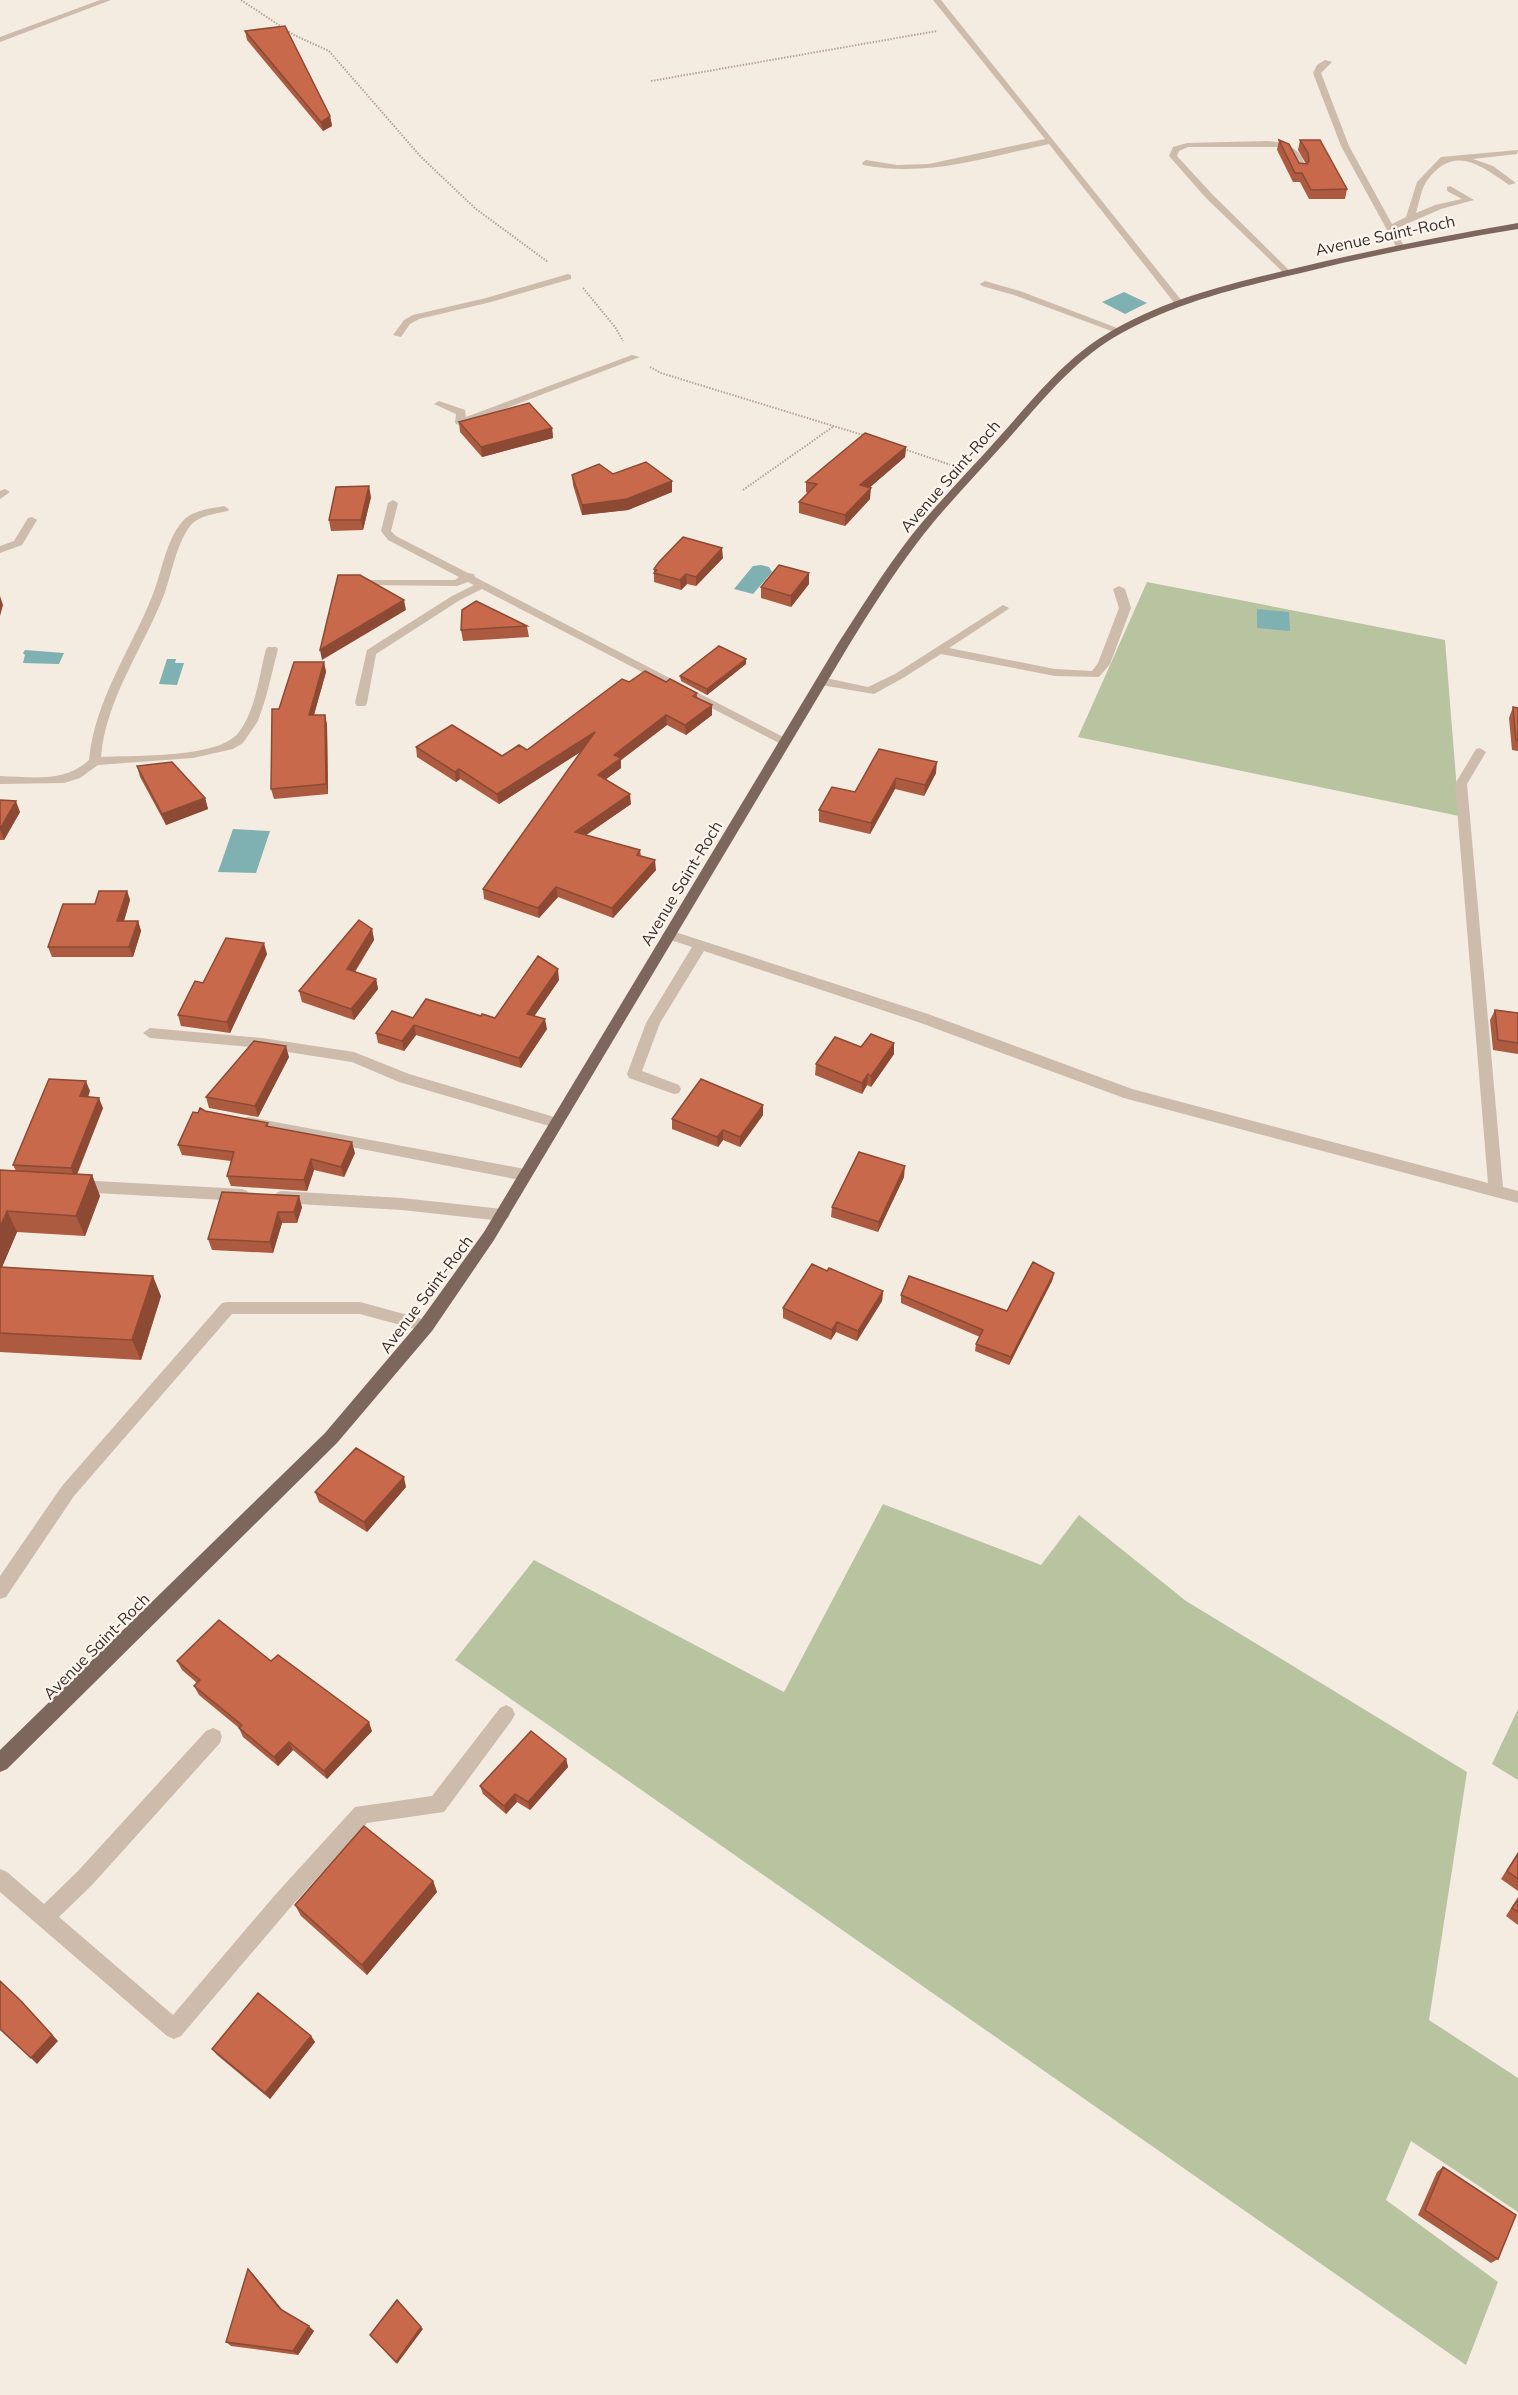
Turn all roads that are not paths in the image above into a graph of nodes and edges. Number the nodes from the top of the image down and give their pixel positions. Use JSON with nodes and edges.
{"nodes":[{"id":1,"x":106,"y":0,"type":"edge"},
{"id":2,"x":937,"y":0,"type":"edge"},
{"id":3,"x":0,"y":40,"type":"edge"},
{"id":4,"x":1328,"y":62,"type":"dead end"},
{"id":5,"x":1050,"y":141,"type":"junction"},
{"id":6,"x":1517,"y":152,"type":"edge"},
{"id":7,"x":1461,"y":156,"type":"junction"},
{"id":8,"x":866,"y":164,"type":"dead end"},
{"id":9,"x":1302,"y":169,"type":"edge"},
{"id":10,"x":1512,"y":183,"type":"dead end"},
{"id":11,"x":1450,"y":189,"type":"dead end"},
{"id":12,"x":1410,"y":218,"type":"junction"},
{"id":13,"x":1518,"y":226,"type":"edge"},
{"id":14,"x":1390,"y":228,"type":"junction"},
{"id":15,"x":1401,"y":248,"type":"junction"},
{"id":16,"x":1287,"y":273,"type":"junction"},
{"id":17,"x":568,"y":277,"type":"dead end"},
{"id":18,"x":985,"y":284,"type":"dead end"},
{"id":19,"x":1179,"y":303,"type":"junction"},
{"id":20,"x":1120,"y":331,"type":"junction"},
{"id":21,"x":398,"y":335,"type":"dead end"},
{"id":22,"x":635,"y":357,"type":"dead end"},
{"id":23,"x":439,"y":404,"type":"dead end"},
{"id":24,"x":393,"y":503,"type":"dead end"},
{"id":25,"x":224,"y":509,"type":"dead end"},
{"id":26,"x":32,"y":520,"type":"dead end"},
{"id":27,"x":0,"y":550,"type":"edge"},
{"id":28,"x":470,"y":576,"type":"junction"},
{"id":29,"x":370,"y":583,"type":"edge"},
{"id":30,"x":484,"y":584,"type":"junction"},
{"id":31,"x":1119,"y":589,"type":"dead end"},
{"id":32,"x":1004,"y":608,"type":"dead end"},
{"id":33,"x":272,"y":649,"type":"dead end"},
{"id":34,"x":938,"y":650,"type":"junction"},
{"id":35,"x":821,"y":681,"type":"junction"},
{"id":36,"x":361,"y":703,"type":"dead end"},
{"id":37,"x":785,"y":741,"type":"junction"},
{"id":38,"x":1480,"y":752,"type":"dead end"},
{"id":39,"x":94,"y":761,"type":"junction"},
{"id":40,"x":0,"y":780,"type":"edge"},
{"id":41,"x":669,"y":935,"type":"junction"},
{"id":42,"x":701,"y":945,"type":"junction"},
{"id":43,"x":150,"y":1033,"type":"dead end"},
{"id":44,"x":674,"y":1089,"type":"dead end"},
{"id":45,"x":232,"y":1119,"type":"edge"},
{"id":46,"x":556,"y":1123,"type":"junction"},
{"id":47,"x":525,"y":1175,"type":"junction"},
{"id":48,"x":59,"y":1185,"type":"edge"},
{"id":49,"x":1496,"y":1191,"type":"junction"},
{"id":50,"x":1518,"y":1197,"type":"edge"},
{"id":51,"x":502,"y":1215,"type":"junction"},
{"id":52,"x":426,"y":1326,"type":"junction"},
{"id":53,"x":0,"y":1591,"type":"edge"},
{"id":54,"x":506,"y":1714,"type":"dead end"},
{"id":55,"x":213,"y":1737,"type":"dead end"},
{"id":56,"x":0,"y":1763,"type":"edge"},
{"id":57,"x":0,"y":1879,"type":"edge"},
{"id":58,"x":44,"y":1917,"type":"junction"}],
"edges":[{"from":1,"to":3,"type":"street"},
{"from":2,"to":5,"type":"street"},
{"from":4,"to":14,"type":"street"},
{"from":5,"to":8,"type":"street"},
{"from":5,"to":19,"type":"street"},
{"from":6,"to":7,"type":"street"},
{"from":7,"to":10,"type":"street"},
{"from":7,"to":12,"type":"street"},
{"from":9,"to":16,"type":"street"},
{"from":11,"to":12,"type":"street"},
{"from":12,"to":14,"type":"street"},
{"from":13,"to":15,"type":"main road","name":"Avenue Saint-Roch"},
{"from":14,"to":15,"type":"street"},
{"from":15,"to":16,"type":"main road","name":"Avenue Saint-Roch"},
{"from":16,"to":19,"type":"main road","name":"Avenue Saint-Roch"},
{"from":17,"to":21,"type":"street"},
{"from":18,"to":20,"type":"street"},
{"from":19,"to":20,"type":"main road","name":"Avenue Saint-Roch"},
{"from":20,"to":35,"type":"main road","name":"Avenue Saint-Roch"},
{"from":22,"to":23,"type":"street"},
{"from":24,"to":28,"type":"street"},
{"from":25,"to":39,"type":"street"},
{"from":26,"to":27,"type":"street"},
{"from":28,"to":29,"type":"street"},
{"from":28,"to":30,"type":"street"},
{"from":30,"to":36,"type":"street"},
{"from":30,"to":37,"type":"street"},
{"from":31,"to":34,"type":"street"},
{"from":32,"to":34,"type":"street"},
{"from":33,"to":39,"type":"street"},
{"from":34,"to":35,"type":"street"},
{"from":35,"to":37,"type":"main road","name":"Avenue Saint-Roch"},
{"from":37,"to":41,"type":"main road","name":"Avenue Saint-Roch"},
{"from":38,"to":49,"type":"street"},
{"from":39,"to":40,"type":"street"},
{"from":41,"to":42,"type":"street"},
{"from":41,"to":46,"type":"main road","name":"Avenue Saint-Roch"},
{"from":42,"to":44,"type":"street"},
{"from":42,"to":49,"type":"street"},
{"from":43,"to":46,"type":"street"},
{"from":45,"to":47,"type":"street"},
{"from":46,"to":47,"type":"main road","name":"Avenue Saint-Roch"},
{"from":47,"to":51,"type":"main road","name":"Avenue Saint-Roch"},
{"from":48,"to":51,"type":"street"},
{"from":49,"to":50,"type":"street"},
{"from":51,"to":52,"type":"main road","name":"Avenue Saint-Roch"},
{"from":52,"to":53,"type":"street"},
{"from":52,"to":56,"type":"main road","name":"Avenue Saint-Roch"},
{"from":54,"to":58,"type":"street"},
{"from":55,"to":58,"type":"street"},
{"from":57,"to":58,"type":"street"}]}
